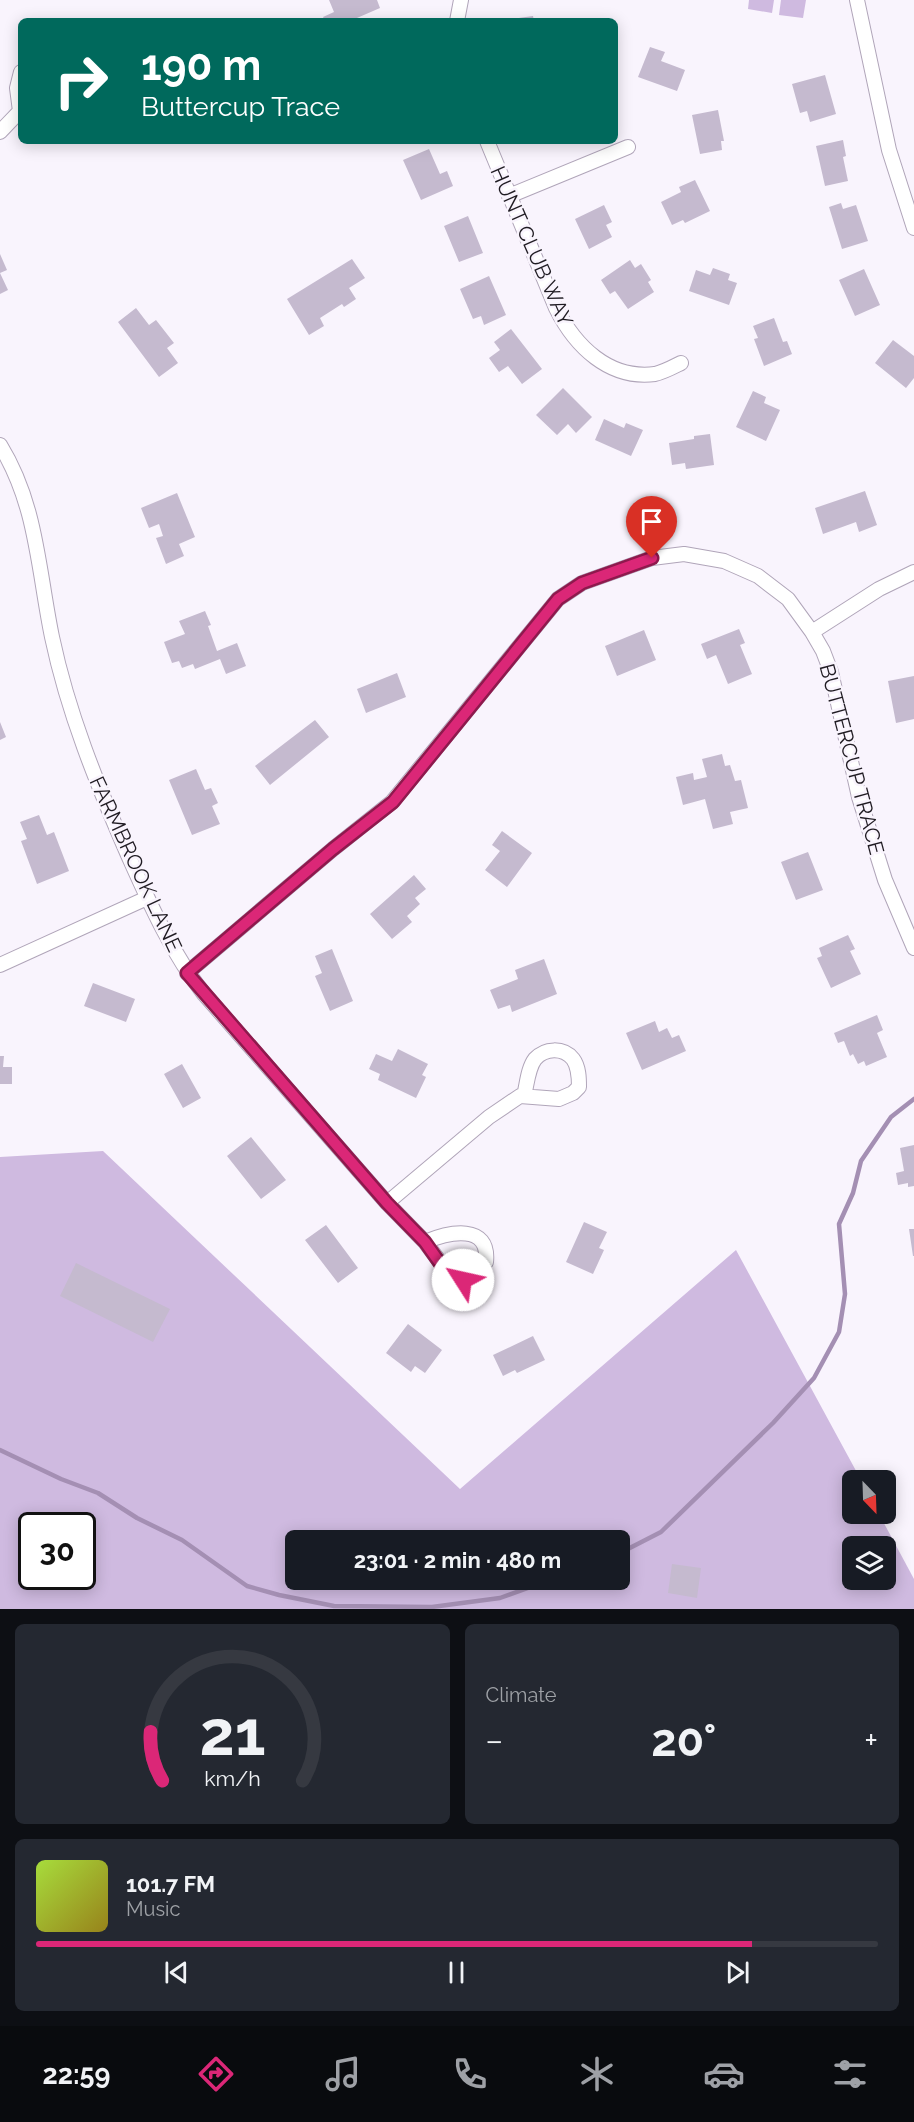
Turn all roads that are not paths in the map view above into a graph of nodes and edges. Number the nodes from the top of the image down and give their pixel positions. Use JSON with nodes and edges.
{"nodes":[{"id":1,"x":461,"y":0,"type":"edge"},
{"id":2,"x":857,"y":0,"type":"edge"},
{"id":3,"x":458,"y":18,"type":"edge"},
{"id":4,"x":18,"y":112,"type":"edge"},
{"id":5,"x":0,"y":132,"type":"edge"},
{"id":6,"x":488,"y":144,"type":"edge"},
{"id":7,"x":628,"y":147,"type":"dead end"},
{"id":8,"x":509,"y":196,"type":"junction"},
{"id":9,"x":914,"y":228,"type":"edge"},
{"id":10,"x":681,"y":363,"type":"dead end"},
{"id":11,"x":0,"y":445,"type":"edge"},
{"id":12,"x":914,"y":572,"type":"edge"},
{"id":13,"x":812,"y":632,"type":"junction"},
{"id":14,"x":147,"y":898,"type":"junction"},
{"id":15,"x":914,"y":948,"type":"edge"},
{"id":16,"x":0,"y":965,"type":"edge"},
{"id":17,"x":187,"y":973,"type":"junction"},
{"id":18,"x":524,"y":1096,"type":"dead end"},
{"id":19,"x":387,"y":1203,"type":"junction"},
{"id":20,"x":425,"y":1242,"type":"dead end"}],
"edges":[{"from":1,"to":3,"type":"street"},
{"from":2,"to":9,"type":"street"},
{"from":4,"to":5,"type":"street"},
{"from":6,"to":8,"type":"street","name":"HUNT CLUB WAY"},
{"from":7,"to":8,"type":"street"},
{"from":8,"to":10,"type":"street","name":"HUNT CLUB WAY"},
{"from":11,"to":14,"type":"street","name":"FARMBROOK LANE"},
{"from":12,"to":13,"type":"street"},
{"from":13,"to":15,"type":"street","name":"BUTTERCUP TRACE"},
{"from":13,"to":17,"type":"street","name":"BUTTERCUP TRACE"},
{"from":14,"to":16,"type":"street"},
{"from":14,"to":17,"type":"street","name":"FARMBROOK LANE"},
{"from":17,"to":19,"type":"street","name":"FARMBROOK LANE"},
{"from":18,"to":19,"type":"street"},
{"from":19,"to":20,"type":"street","name":"FARMBROOK LANE"}]}
